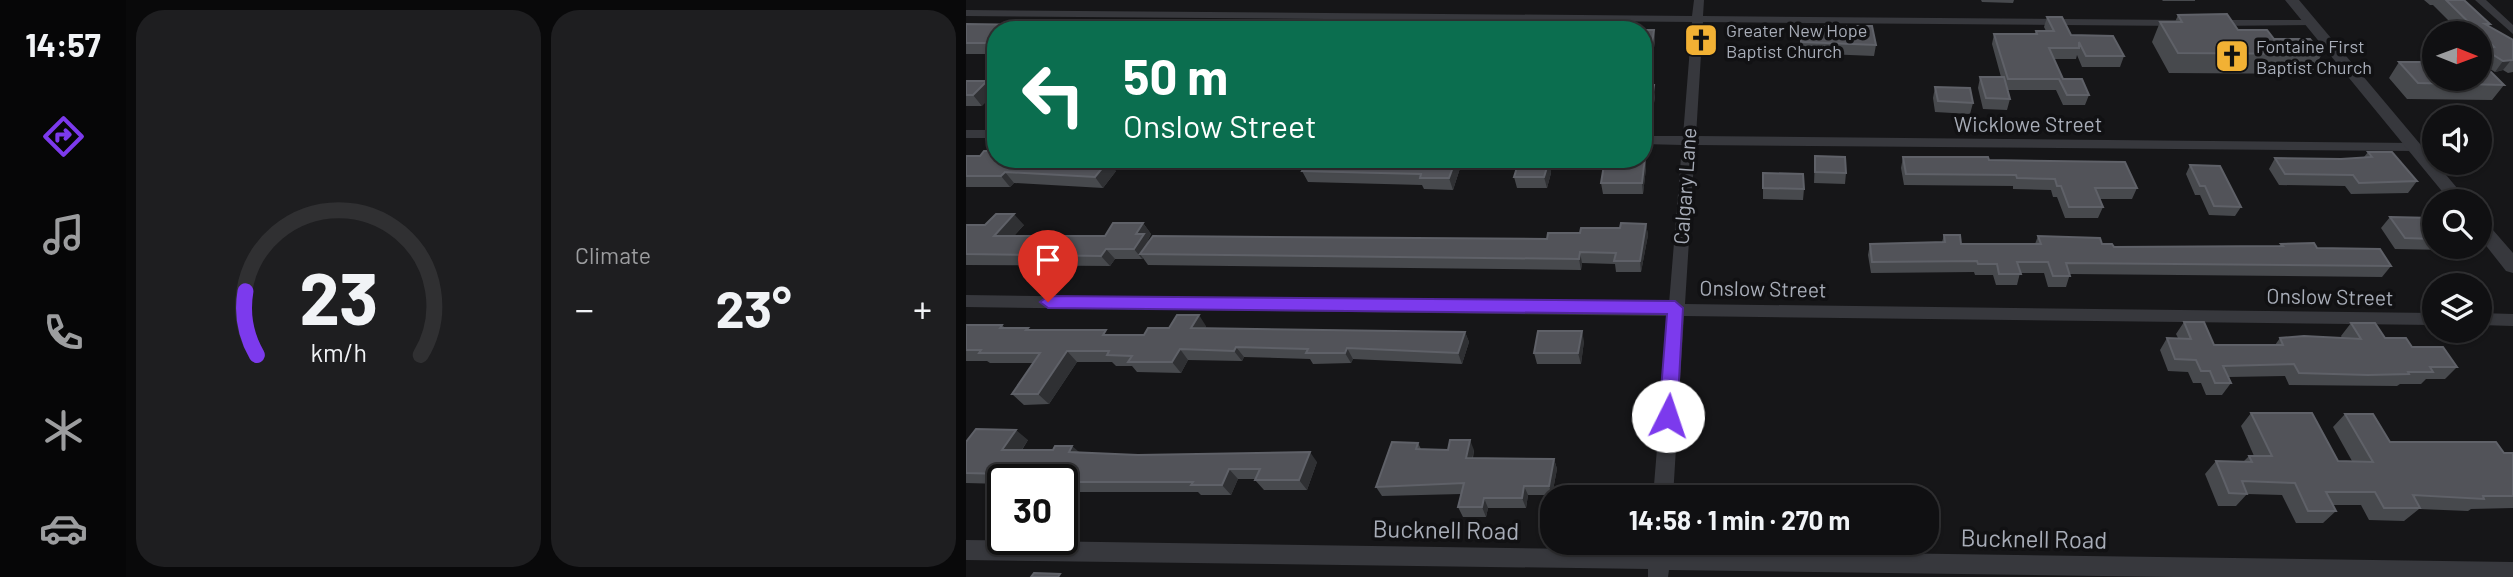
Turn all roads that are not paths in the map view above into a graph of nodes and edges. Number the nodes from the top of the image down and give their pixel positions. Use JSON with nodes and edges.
{"nodes":[{"id":1,"x":1699,"y":0,"type":"edge"},
{"id":2,"x":2292,"y":0,"type":"edge"},
{"id":3,"x":2480,"y":0,"type":"edge"},
{"id":4,"x":966,"y":13,"type":"edge"},
{"id":5,"x":1698,"y":20,"type":"junction"},
{"id":6,"x":2311,"y":23,"type":"junction"},
{"id":7,"x":2513,"y":31,"type":"edge"},
{"id":8,"x":966,"y":134,"type":"edge"},
{"id":9,"x":987,"y":134,"type":"edge"},
{"id":10,"x":1652,"y":140,"type":"edge"},
{"id":11,"x":1687,"y":141,"type":"junction"},
{"id":12,"x":2413,"y":147,"type":"junction"},
{"id":13,"x":2449,"y":189,"type":"edge"},
{"id":14,"x":2492,"y":241,"type":"edge"},
{"id":15,"x":2513,"y":266,"type":"edge"},
{"id":16,"x":966,"y":301,"type":"edge"},
{"id":17,"x":1675,"y":308,"type":"junction"},
{"id":18,"x":2422,"y":319,"type":"edge"},
{"id":19,"x":2492,"y":319,"type":"edge"},
{"id":20,"x":2513,"y":320,"type":"edge"},
{"id":21,"x":1664,"y":485,"type":"edge"},
{"id":22,"x":966,"y":550,"type":"edge"},
{"id":23,"x":1659,"y":559,"type":"edge"},
{"id":24,"x":2513,"y":572,"type":"edge"}],
"edges":[{"from":1,"to":5,"type":"street","name":"Calgary Lane"},
{"from":2,"to":6,"type":"street"},
{"from":3,"to":7,"type":"street"},
{"from":4,"to":5,"type":"street"},
{"from":5,"to":6,"type":"street"},
{"from":5,"to":11,"type":"street","name":"Calgary Lane"},
{"from":6,"to":12,"type":"street"},
{"from":8,"to":9,"type":"street"},
{"from":10,"to":11,"type":"street","name":"Wicklowe Street"},
{"from":11,"to":12,"type":"street","name":"Wicklowe Street"},
{"from":11,"to":17,"type":"street","name":"Calgary Lane"},
{"from":12,"to":13,"type":"street"},
{"from":14,"to":15,"type":"street"},
{"from":16,"to":17,"type":"street","name":"Onslow Street"},
{"from":17,"to":18,"type":"street","name":"Onslow Street"},
{"from":17,"to":21,"type":"street","name":"Calgary Lane"},
{"from":19,"to":20,"type":"street"},
{"from":22,"to":23,"type":"street","name":"Bucknell Road"},
{"from":23,"to":24,"type":"street","name":"Bucknell Road"}]}
